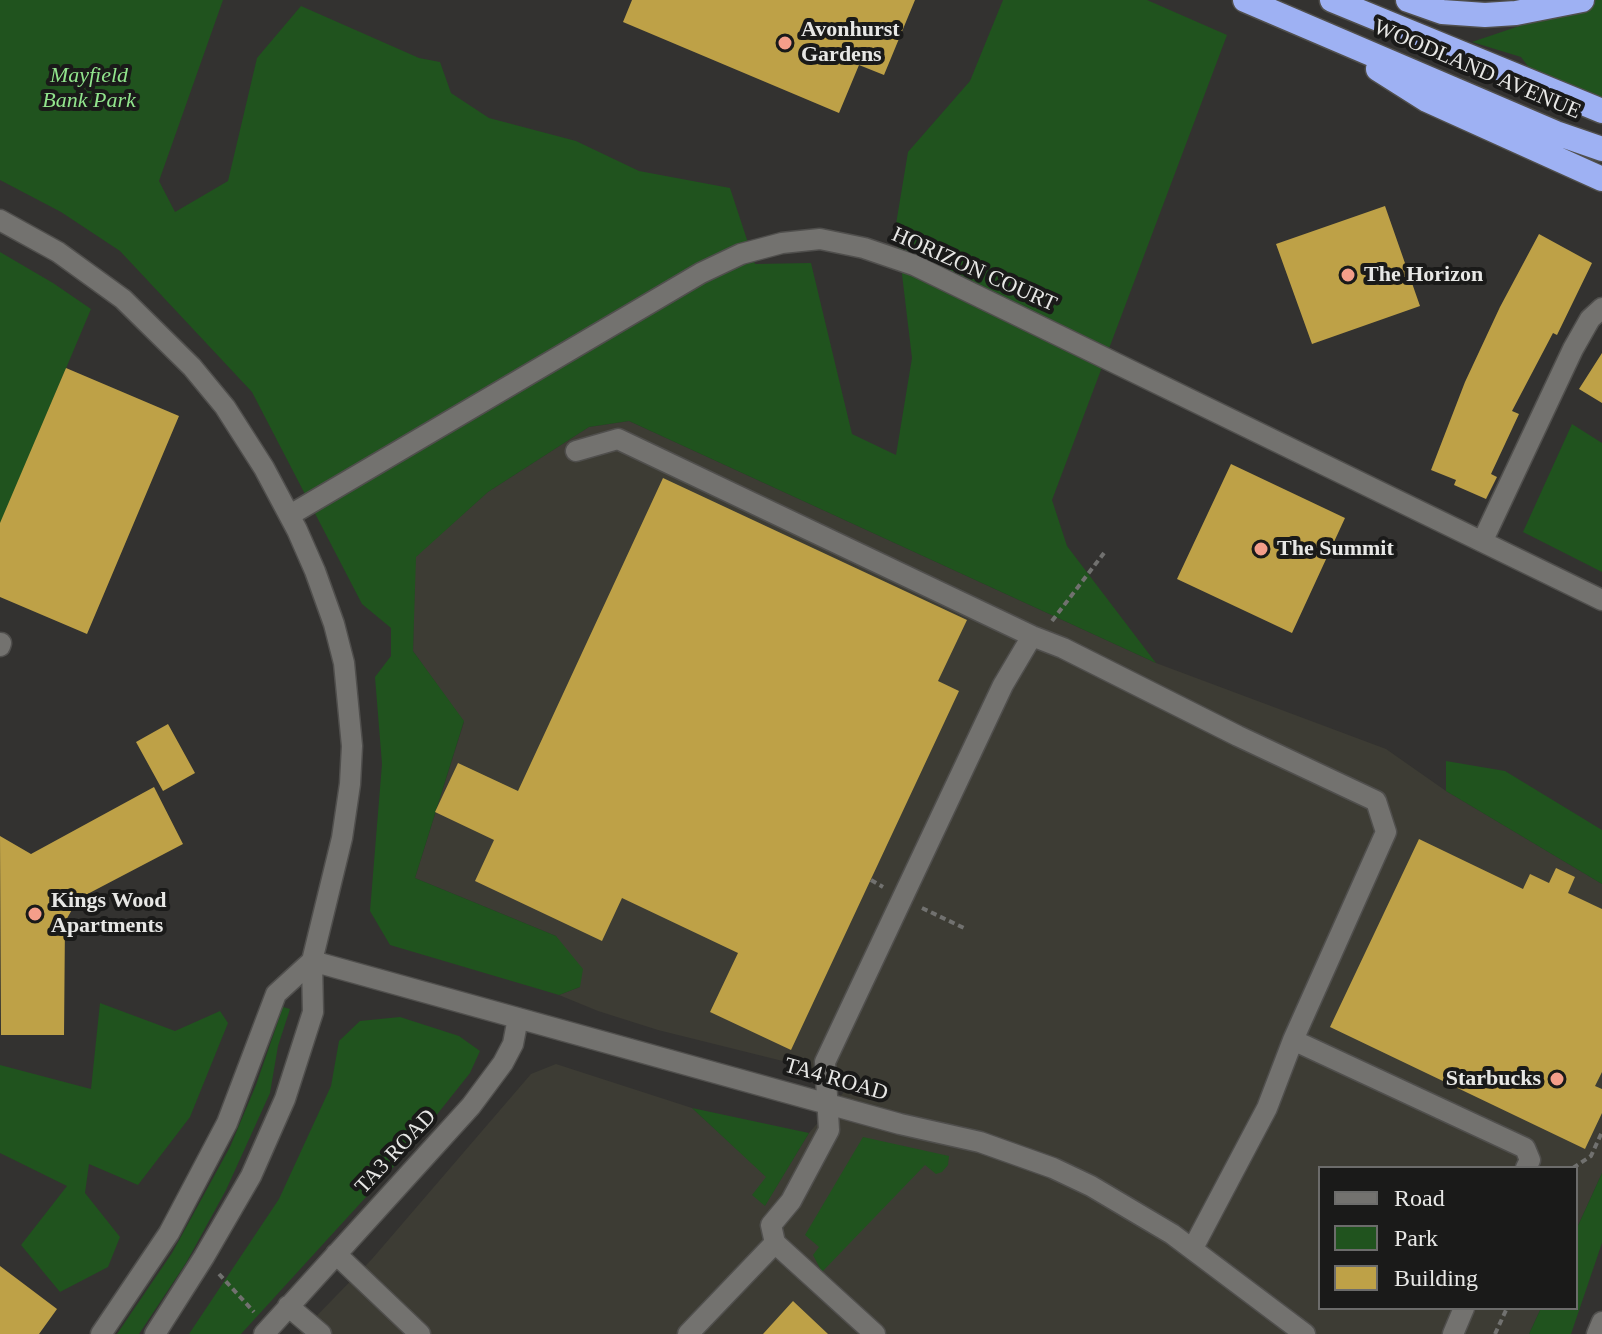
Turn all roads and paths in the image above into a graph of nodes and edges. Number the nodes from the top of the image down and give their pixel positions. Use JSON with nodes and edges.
{"nodes":[{"id":1,"x":1245,"y":0,"type":"edge"},
{"id":2,"x":1332,"y":0,"type":"edge"},
{"id":3,"x":1408,"y":0,"type":"edge"},
{"id":4,"x":1582,"y":0,"type":"edge"},
{"id":5,"x":1315,"y":30,"type":"junction"},
{"id":6,"x":1602,"y":111,"type":"edge"},
{"id":7,"x":1602,"y":149,"type":"edge"},
{"id":8,"x":1602,"y":179,"type":"edge"},
{"id":9,"x":0,"y":220,"type":"edge"},
{"id":10,"x":1602,"y":308,"type":"edge"},
{"id":11,"x":576,"y":451,"type":"dead end"},
{"id":12,"x":290,"y":515,"type":"junction"},
{"id":13,"x":1483,"y":540,"type":"junction"},
{"id":14,"x":1104,"y":553,"type":"dead end"},
{"id":15,"x":1602,"y":600,"type":"edge"},
{"id":16,"x":1032,"y":636,"type":"junction"},
{"id":17,"x":312,"y":961,"type":"junction"},
{"id":18,"x":518,"y":1018,"type":"junction"},
{"id":19,"x":1293,"y":1040,"type":"junction"},
{"id":20,"x":828,"y":1103,"type":"junction"},
{"id":21,"x":1602,"y":1132,"type":"edge"},
{"id":22,"x":1527,"y":1166,"type":"edge"},
{"id":23,"x":1576,"y":1166,"type":"edge"},
{"id":24,"x":775,"y":1243,"type":"junction"},
{"id":25,"x":1193,"y":1248,"type":"junction"},
{"id":26,"x":336,"y":1254,"type":"junction"},
{"id":27,"x":204,"y":1257,"type":"junction"},
{"id":28,"x":288,"y":1306,"type":"junction"},
{"id":29,"x":1463,"y":1310,"type":"edge"},
{"id":30,"x":1506,"y":1310,"type":"edge"},
{"id":31,"x":1602,"y":1322,"type":"edge"},
{"id":32,"x":266,"y":1332,"type":"edge"},
{"id":33,"x":101,"y":1334,"type":"edge"},
{"id":34,"x":155,"y":1334,"type":"edge"},
{"id":35,"x":321,"y":1334,"type":"edge"},
{"id":36,"x":420,"y":1334,"type":"edge"},
{"id":37,"x":688,"y":1334,"type":"edge"},
{"id":38,"x":875,"y":1334,"type":"edge"},
{"id":39,"x":1304,"y":1334,"type":"edge"},
{"id":40,"x":1453,"y":1334,"type":"edge"},
{"id":41,"x":1495,"y":1334,"type":"edge"},
{"id":42,"x":1597,"y":1334,"type":"edge"}],
"edges":[{"from":1,"to":5,"type":"highway","name":"WOODLAND AVENUE"},
{"from":2,"to":6,"type":"highway","name":"WOODLAND AVENUE"},
{"from":3,"to":4,"type":"highway"},
{"from":5,"to":7,"type":"highway","name":"WOODLAND AVENUE"},
{"from":5,"to":8,"type":"highway"},
{"from":9,"to":12,"type":"street"},
{"from":10,"to":13,"type":"street"},
{"from":11,"to":16,"type":"street"},
{"from":12,"to":13,"type":"street","name":"HORIZON COURT"},
{"from":12,"to":17,"type":"street"},
{"from":13,"to":15,"type":"street","name":"HORIZON COURT"},
{"from":14,"to":16,"type":"path"},
{"from":16,"to":19,"type":"street"},
{"from":16,"to":20,"type":"street"},
{"from":17,"to":18,"type":"street","name":"TA4 ROAD"},
{"from":17,"to":27,"type":"street"},
{"from":17,"to":33,"type":"street"},
{"from":18,"to":20,"type":"street","name":"TA4 ROAD"},
{"from":18,"to":26,"type":"street","name":"TA3 ROAD"},
{"from":19,"to":22,"type":"street"},
{"from":19,"to":25,"type":"street"},
{"from":20,"to":24,"type":"street"},
{"from":20,"to":25,"type":"street","name":"TA4 ROAD"},
{"from":21,"to":23,"type":"path"},
{"from":24,"to":37,"type":"street"},
{"from":24,"to":38,"type":"street"},
{"from":25,"to":39,"type":"street","name":"TA4 ROAD"},
{"from":26,"to":28,"type":"street","name":"TA3 ROAD"},
{"from":26,"to":36,"type":"street"},
{"from":27,"to":32,"type":"path"},
{"from":27,"to":34,"type":"street"},
{"from":28,"to":32,"type":"street","name":"TA3 ROAD"},
{"from":28,"to":35,"type":"street"},
{"from":29,"to":40,"type":"street"},
{"from":30,"to":41,"type":"path"},
{"from":31,"to":42,"type":"street"}]}
